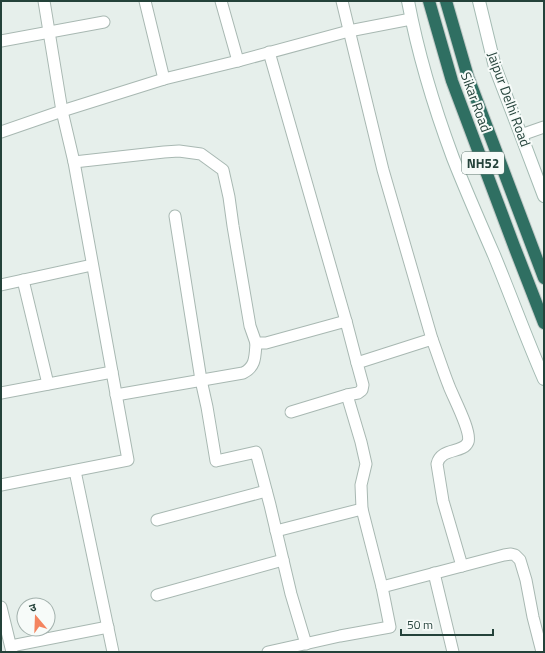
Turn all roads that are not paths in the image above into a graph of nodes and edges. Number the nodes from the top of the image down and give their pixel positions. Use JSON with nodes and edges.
{"nodes":[{"id":1,"x":44,"y":1,"type":"edge"},
{"id":2,"x":145,"y":1,"type":"edge"},
{"id":3,"x":221,"y":1,"type":"edge"},
{"id":4,"x":342,"y":1,"type":"edge"},
{"id":5,"x":408,"y":1,"type":"edge"},
{"id":6,"x":429,"y":1,"type":"edge"},
{"id":7,"x":446,"y":1,"type":"edge"},
{"id":8,"x":478,"y":1,"type":"edge"},
{"id":9,"x":411,"y":19,"type":"junction"},
{"id":10,"x":104,"y":22,"type":"dead end"},
{"id":11,"x":349,"y":31,"type":"junction"},
{"id":12,"x":50,"y":32,"type":"junction"},
{"id":13,"x":1,"y":41,"type":"edge"},
{"id":14,"x":270,"y":52,"type":"junction"},
{"id":15,"x":238,"y":61,"type":"junction"},
{"id":16,"x":164,"y":79,"type":"junction"},
{"id":17,"x":62,"y":111,"type":"junction"},
{"id":18,"x":544,"y":127,"type":"edge"},
{"id":19,"x":1,"y":132,"type":"edge"},
{"id":20,"x":522,"y":135,"type":"junction"},
{"id":21,"x":74,"y":162,"type":"junction"},
{"id":22,"x":544,"y":196,"type":"edge"},
{"id":23,"x":175,"y":216,"type":"dead end"},
{"id":24,"x":92,"y":265,"type":"junction"},
{"id":25,"x":544,"y":278,"type":"edge"},
{"id":26,"x":23,"y":280,"type":"junction"},
{"id":27,"x":1,"y":285,"type":"edge"},
{"id":28,"x":346,"y":321,"type":"junction"},
{"id":29,"x":544,"y":323,"type":"edge"},
{"id":30,"x":432,"y":339,"type":"junction"},
{"id":31,"x":256,"y":343,"type":"junction"},
{"id":32,"x":357,"y":363,"type":"junction"},
{"id":33,"x":112,"y":372,"type":"junction"},
{"id":34,"x":544,"y":378,"type":"edge"},
{"id":35,"x":202,"y":380,"type":"junction"},
{"id":36,"x":48,"y":384,"type":"junction"},
{"id":37,"x":1,"y":393,"type":"edge"},
{"id":38,"x":116,"y":395,"type":"junction"},
{"id":39,"x":347,"y":395,"type":"junction"},
{"id":40,"x":291,"y":412,"type":"dead end"},
{"id":41,"x":75,"y":471,"type":"junction"},
{"id":42,"x":1,"y":485,"type":"edge"},
{"id":43,"x":266,"y":491,"type":"junction"},
{"id":44,"x":362,"y":509,"type":"junction"},
{"id":45,"x":157,"y":520,"type":"dead end"},
{"id":46,"x":276,"y":531,"type":"junction"},
{"id":47,"x":283,"y":560,"type":"junction"},
{"id":48,"x":462,"y":566,"type":"junction"},
{"id":49,"x":434,"y":573,"type":"junction"},
{"id":50,"x":382,"y":587,"type":"junction"},
{"id":51,"x":157,"y":596,"type":"dead end"},
{"id":52,"x":1,"y":607,"type":"edge"},
{"id":53,"x":108,"y":627,"type":"junction"},
{"id":54,"x":306,"y":644,"type":"junction"},
{"id":55,"x":12,"y":649,"type":"edge"},
{"id":56,"x":113,"y":652,"type":"edge"},
{"id":57,"x":268,"y":652,"type":"edge"},
{"id":58,"x":453,"y":652,"type":"edge"},
{"id":59,"x":542,"y":652,"type":"edge"}],
"edges":[{"from":1,"to":12,"type":"street"},
{"from":2,"to":16,"type":"street"},
{"from":3,"to":15,"type":"street"},
{"from":4,"to":11,"type":"street"},
{"from":5,"to":9,"type":"main road"},
{"from":6,"to":29,"type":"highway","name":"Sikar Road","number":"NH52"},
{"from":7,"to":25,"type":"highway","number":"NH52"},
{"from":8,"to":20,"type":"main road","name":"Jaipur Delhi Road"},
{"from":9,"to":11,"type":"street"},
{"from":9,"to":34,"type":"main road"},
{"from":10,"to":12,"type":"street"},
{"from":11,"to":14,"type":"street"},
{"from":11,"to":30,"type":"street"},
{"from":12,"to":13,"type":"street"},
{"from":12,"to":17,"type":"street"},
{"from":14,"to":15,"type":"street"},
{"from":14,"to":28,"type":"street"},
{"from":15,"to":16,"type":"street"},
{"from":16,"to":17,"type":"street"},
{"from":17,"to":19,"type":"street"},
{"from":17,"to":21,"type":"street"},
{"from":18,"to":20,"type":"street"},
{"from":20,"to":22,"type":"main road","name":"Jaipur Delhi Road"},
{"from":21,"to":24,"type":"street"},
{"from":21,"to":31,"type":"street"},
{"from":23,"to":35,"type":"street"},
{"from":24,"to":26,"type":"street"},
{"from":24,"to":33,"type":"street"},
{"from":26,"to":27,"type":"street"},
{"from":26,"to":36,"type":"street"},
{"from":28,"to":31,"type":"street"},
{"from":28,"to":32,"type":"street"},
{"from":30,"to":32,"type":"street"},
{"from":30,"to":48,"type":"street"},
{"from":31,"to":35,"type":"street"},
{"from":32,"to":39,"type":"street"},
{"from":33,"to":36,"type":"street"},
{"from":33,"to":38,"type":"street"},
{"from":35,"to":38,"type":"street"},
{"from":35,"to":43,"type":"street"},
{"from":36,"to":37,"type":"street"},
{"from":38,"to":41,"type":"street"},
{"from":39,"to":40,"type":"street"},
{"from":39,"to":44,"type":"street"},
{"from":41,"to":42,"type":"street"},
{"from":41,"to":53,"type":"street"},
{"from":43,"to":45,"type":"street"},
{"from":43,"to":46,"type":"street"},
{"from":44,"to":46,"type":"street"},
{"from":44,"to":50,"type":"street"},
{"from":46,"to":47,"type":"street"},
{"from":47,"to":51,"type":"street"},
{"from":47,"to":54,"type":"street"},
{"from":48,"to":49,"type":"street"},
{"from":48,"to":59,"type":"street"},
{"from":49,"to":50,"type":"street"},
{"from":49,"to":58,"type":"street"},
{"from":50,"to":54,"type":"street"},
{"from":52,"to":55,"type":"street"},
{"from":53,"to":55,"type":"street"},
{"from":53,"to":56,"type":"street"},
{"from":54,"to":57,"type":"street"}]}
